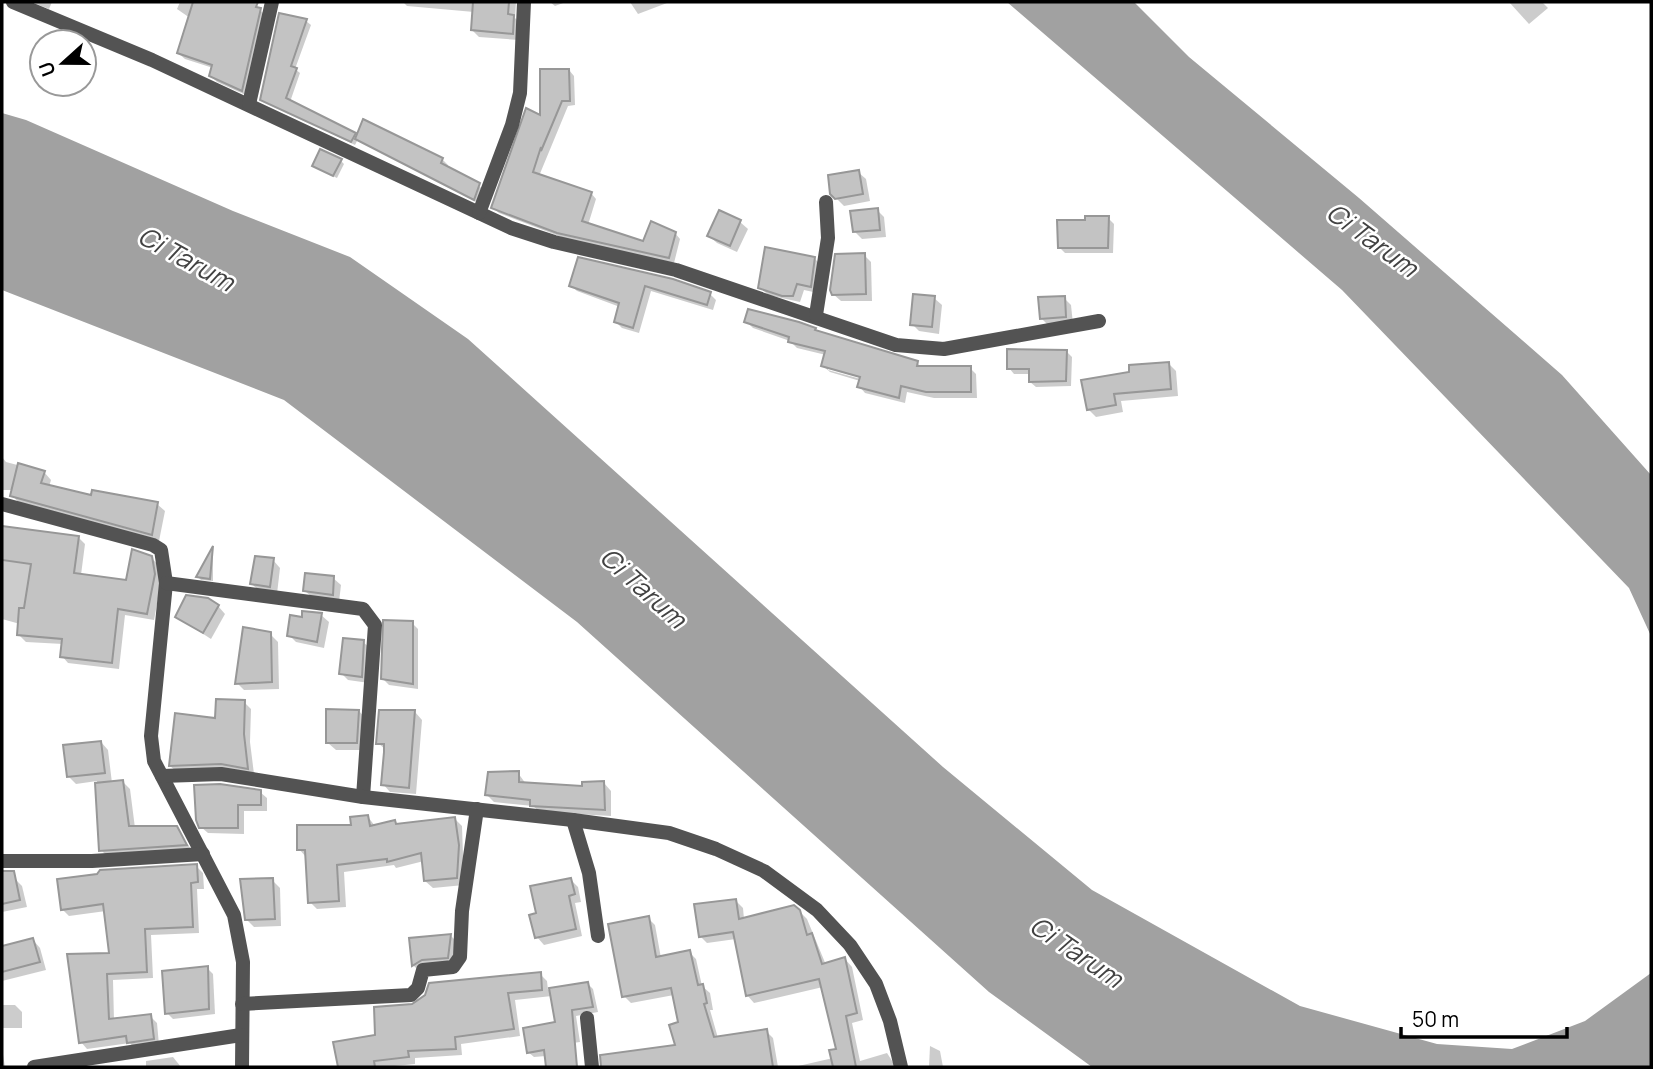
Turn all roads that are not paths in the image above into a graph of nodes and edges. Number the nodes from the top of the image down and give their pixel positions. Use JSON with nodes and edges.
{"nodes":[{"id":1,"x":13,"y":2,"type":"edge"},
{"id":2,"x":272,"y":2,"type":"edge"},
{"id":3,"x":524,"y":2,"type":"edge"},
{"id":4,"x":249,"y":104,"type":"junction"},
{"id":5,"x":826,"y":202,"type":"dead end"},
{"id":6,"x":479,"y":213,"type":"junction"},
{"id":7,"x":816,"y":315,"type":"junction"},
{"id":8,"x":1099,"y":321,"type":"dead end"},
{"id":9,"x":2,"y":504,"type":"edge"},
{"id":10,"x":166,"y":583,"type":"junction"},
{"id":11,"x":162,"y":776,"type":"junction"},
{"id":12,"x":363,"y":797,"type":"junction"},
{"id":13,"x":477,"y":809,"type":"junction"},
{"id":14,"x":573,"y":820,"type":"junction"},
{"id":15,"x":203,"y":854,"type":"junction"},
{"id":16,"x":2,"y":861,"type":"edge"},
{"id":17,"x":598,"y":936,"type":"dead end"},
{"id":18,"x":242,"y":1004,"type":"junction"},
{"id":19,"x":587,"y":1018,"type":"dead end"},
{"id":20,"x":242,"y":1035,"type":"junction"},
{"id":21,"x":34,"y":1067,"type":"edge"},
{"id":22,"x":242,"y":1067,"type":"edge"},
{"id":23,"x":592,"y":1067,"type":"edge"},
{"id":24,"x":901,"y":1067,"type":"edge"}],
"edges":[{"from":1,"to":4,"type":"street"},
{"from":2,"to":4,"type":"street"},
{"from":3,"to":6,"type":"street"},
{"from":4,"to":6,"type":"street"},
{"from":5,"to":7,"type":"street"},
{"from":6,"to":7,"type":"street"},
{"from":7,"to":8,"type":"street"},
{"from":9,"to":10,"type":"street"},
{"from":10,"to":11,"type":"street"},
{"from":10,"to":12,"type":"street"},
{"from":11,"to":12,"type":"street"},
{"from":11,"to":15,"type":"street"},
{"from":12,"to":13,"type":"street"},
{"from":13,"to":14,"type":"street"},
{"from":13,"to":18,"type":"street"},
{"from":14,"to":17,"type":"street"},
{"from":14,"to":24,"type":"street"},
{"from":15,"to":16,"type":"street"},
{"from":15,"to":18,"type":"street"},
{"from":18,"to":20,"type":"street"},
{"from":19,"to":23,"type":"street"},
{"from":20,"to":21,"type":"street"},
{"from":20,"to":22,"type":"street"}]}
